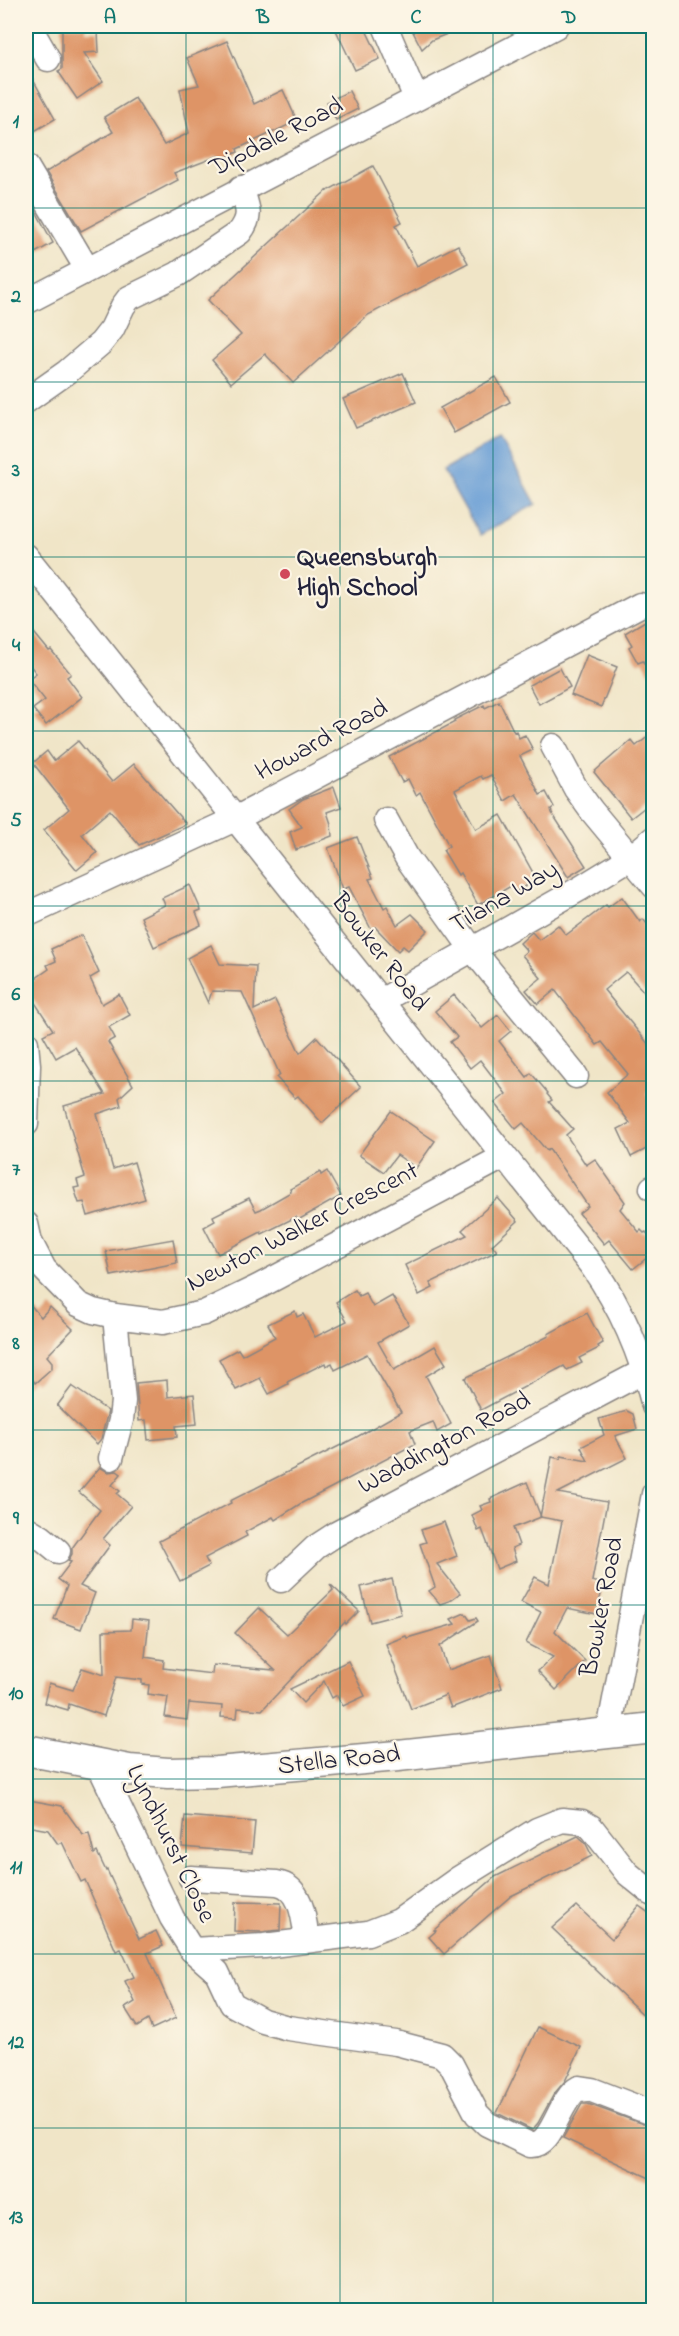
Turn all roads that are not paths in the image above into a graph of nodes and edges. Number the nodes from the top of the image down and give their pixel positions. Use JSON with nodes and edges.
{"nodes":[{"id":1,"x":28,"y":26,"type":"edge"},
{"id":2,"x":385,"y":26,"type":"edge"},
{"id":3,"x":556,"y":26,"type":"edge"},
{"id":4,"x":525,"y":33,"type":"edge"},
{"id":5,"x":48,"y":59,"type":"dead end"},
{"id":6,"x":416,"y":98,"type":"junction"},
{"id":7,"x":26,"y":166,"type":"edge"},
{"id":8,"x":241,"y":188,"type":"junction"},
{"id":9,"x":87,"y":269,"type":"junction"},
{"id":10,"x":26,"y":302,"type":"edge"},
{"id":11,"x":26,"y":401,"type":"edge"},
{"id":12,"x":26,"y":556,"type":"edge"},
{"id":13,"x":640,"y":605,"type":"dead end"},
{"id":14,"x":553,"y":746,"type":"dead end"},
{"id":15,"x":235,"y":819,"type":"junction"},
{"id":16,"x":386,"y":820,"type":"dead end"},
{"id":17,"x":654,"y":838,"type":"edge"},
{"id":18,"x":630,"y":858,"type":"junction"},
{"id":19,"x":654,"y":886,"type":"edge"},
{"id":20,"x":26,"y":915,"type":"edge"},
{"id":21,"x":472,"y":949,"type":"junction"},
{"id":22,"x":381,"y":1001,"type":"junction"},
{"id":23,"x":26,"y":1043,"type":"edge"},
{"id":24,"x":576,"y":1076,"type":"dead end"},
{"id":25,"x":26,"y":1124,"type":"edge"},
{"id":26,"x":503,"y":1157,"type":"junction"},
{"id":27,"x":26,"y":1224,"type":"edge"},
{"id":28,"x":116,"y":1316,"type":"junction"},
{"id":29,"x":644,"y":1371,"type":"junction"},
{"id":30,"x":654,"y":1406,"type":"edge"},
{"id":31,"x":111,"y":1458,"type":"dead end"},
{"id":32,"x":654,"y":1494,"type":"edge"},
{"id":33,"x":26,"y":1528,"type":"edge"},
{"id":34,"x":58,"y":1551,"type":"dead end"},
{"id":35,"x":281,"y":1580,"type":"dead end"},
{"id":36,"x":654,"y":1728,"type":"edge"},
{"id":37,"x":609,"y":1731,"type":"junction"},
{"id":38,"x":26,"y":1749,"type":"edge"},
{"id":39,"x":99,"y":1766,"type":"junction"},
{"id":40,"x":191,"y":1878,"type":"dead end"},
{"id":41,"x":654,"y":1895,"type":"edge"},
{"id":42,"x":307,"y":1940,"type":"junction"},
{"id":43,"x":192,"y":1950,"type":"junction"},
{"id":44,"x":654,"y":2114,"type":"edge"}],
"edges":[{"from":1,"to":5,"type":"street"},
{"from":2,"to":6,"type":"street"},
{"from":3,"to":4,"type":"street","name":"Dipdale Road"},
{"from":4,"to":6,"type":"street","name":"Dipdale Road"},
{"from":6,"to":8,"type":"street","name":"Dipdale Road"},
{"from":7,"to":9,"type":"street"},
{"from":8,"to":9,"type":"street","name":"Dipdale Road"},
{"from":8,"to":11,"type":"street"},
{"from":9,"to":10,"type":"street","name":"Dipdale Road"},
{"from":12,"to":15,"type":"street","name":"Bowker Road"},
{"from":13,"to":15,"type":"street","name":"Howard Road"},
{"from":14,"to":18,"type":"street"},
{"from":15,"to":20,"type":"street","name":"Howard Road"},
{"from":15,"to":22,"type":"street","name":"Bowker Road"},
{"from":16,"to":21,"type":"street"},
{"from":17,"to":18,"type":"street","name":"Tilana Way"},
{"from":18,"to":19,"type":"street"},
{"from":18,"to":21,"type":"street","name":"Tilana Way"},
{"from":21,"to":22,"type":"street","name":"Tilana Way"},
{"from":21,"to":24,"type":"street"},
{"from":22,"to":26,"type":"street","name":"Bowker Road"},
{"from":23,"to":25,"type":"street"},
{"from":26,"to":28,"type":"street","name":"Newton Walker Crescent"},
{"from":26,"to":29,"type":"street","name":"Bowker Road"},
{"from":27,"to":28,"type":"street","name":"Newton Walker Crescent"},
{"from":28,"to":31,"type":"street"},
{"from":29,"to":30,"type":"street","name":"Bowker Road"},
{"from":29,"to":35,"type":"street","name":"Waddington Road"},
{"from":32,"to":37,"type":"street","name":"Bowker Road"},
{"from":33,"to":34,"type":"street"},
{"from":36,"to":37,"type":"main road","name":"Stella Road"},
{"from":37,"to":39,"type":"main road","name":"Stella Road"},
{"from":38,"to":39,"type":"main road","name":"Stella Road"},
{"from":39,"to":43,"type":"street","name":"Lyndhurst Close"},
{"from":40,"to":42,"type":"street"},
{"from":41,"to":42,"type":"street"},
{"from":42,"to":43,"type":"street"},
{"from":43,"to":44,"type":"street","name":"Lyndhurst Close"}]}
